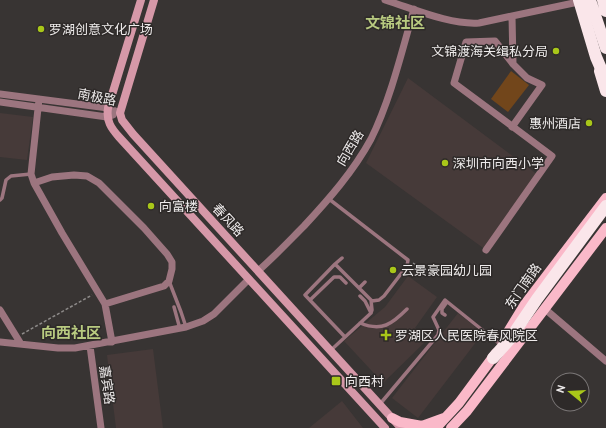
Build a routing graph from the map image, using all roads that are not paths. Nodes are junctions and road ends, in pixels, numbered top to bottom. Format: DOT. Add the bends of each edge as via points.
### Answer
graph roads {
  1 [pos="141,0"];
  2 [pos="154,0"];
  3 [pos="385,0"];
  4 [pos="579,0"];
  5 [pos="585,0"];
  6 [pos="590,0"];
  7 [pos="602,0"];
  8 [pos="414,9"];
  9 [pos="606,11"];
  10 [pos="512,16"];
  11 [pos="606,48"];
  12 [pos="596,57"];
  13 [pos="512,64"];
  14 [pos="606,72"];
  15 [pos="606,80"];
  16 [pos="606,91"];
  17 [pos="0,94"];
  18 [pos="39,99"];
  19 [pos="0,102"];
  20 [pos="38,108"];
  21 [pos="107,113"];
  22 [pos="120,113"];
  23 [pos="512,127"];
  24 [pos="32,174"];
  25 [pos="34,183"];
  26 [pos="606,198"];
  27 [pos="329,199"];
  28 [pos="0,200"];
  29 [pos="606,206"];
  30 [pos="606,228"];
  31 [pos="486,250"];
  32 [pos="342,258"];
  33 [pos="336,264"];
  34 [pos="258,271"];
  35 [pos="249,279"];
  36 [pos="169,281"];
  37 [pos="346,282"];
  38 [pos="365,282"];
  39 [pos="359,288"];
  40 [pos="360,296"];
  41 [pos="310,300"];
  42 [pos="372,301"];
  43 [pos="447,302"];
  44 [pos="105,304"];
  45 [pos="174,307"];
  46 [pos="407,309"];
  47 [pos="545,309"];
  48 [pos="0,310"];
  49 [pos="371,313"];
  50 [pos="444,315"];
  51 [pos="360,323"];
  52 [pos="183,328"];
  53 [pos="345,337"];
  54 [pos="0,342"];
  55 [pos="112,342"];
  56 [pos="21,344"];
  57 [pos="501,345"];
  58 [pos="90,346"];
  59 [pos="330,351"];
  60 [pos="493,358"];
  61 [pos="606,361"];
  62 [pos="380,405"];
  63 [pos="446,417"];
  64 [pos="392,418"];
  65 [pos="453,427"];
  66 [pos="101,428"];
  67 [pos="385,428"];
  68 [pos="401,428"];
  69 [pos="436,428"];
  1 -- 21 [label="street"];
  2 -- 22 [label="street"];
  3 -- 8 [label="street"];
  4 -- 12 [label="highway, bridge"];
  5 -- 10 [label="street"];
  5 -- 14 [label="main road"];
  6 -- 11 [label="highway"];
  7 -- 9 [label="highway"];
  8 -- 10 [label="street" via="461,23 479,23"];
  8 -- 27 [label="street, 向西路" via="383,110 371,138 357,163"];
  10 -- 13 [label="street"];
  12 -- 15 [label="highway, bridge"];
  12 -- 16 [label="highway, bridge"];
  13 -- 23 [label="street" via="527,78 542,85"];
  13 -- 23 [label="street" via="495,41 466,42 454,83"];
  17 -- 18 [label="street, 南极路"];
  18 -- 20 [label="street"];
  18 -- 21 [label="street, 南极路"];
  19 -- 20 [label="street, 南极路"];
  20 -- 21 [label="street, 南极路"];
  20 -- 24 [label="street"];
  21 -- 22 [label="street, 南极路"];
  21 -- 35 [label="street, 春风路" via="109,124 119,137"];
  22 -- 34 [label="street, 春风路" via="133,134"];
  23 -- 31 [label="street" via="552,156"];
  24 -- 25 [label="street"];
  24 -- 28 [label="lane" via="11,176 6,180"];
  25 -- 36 [label="street" via="52,177 74,175 87,176 99,183 167,254 172,262"];
  25 -- 44 [label="street"];
  26 -- 57 [label="main road, 东门南路" via="525,304"];
  27 -- 34 [label="street, 向西路"];
  27 -- 42 [label="lane" via="408,261 407,266 384,296"];
  29 -- 60 [label="highway" via="510,339"];
  30 -- 47 [label="main road"];
  32 -- 33 [label="lane"];
  33 -- 39 [label="lane"];
  33 -- 41 [label="lane" via="305,295"];
  34 -- 59 [label="street, 春风路"];
  35 -- 52 [label="street" via="214,314 202,322"];
  35 -- 67 [label="street, 春风路"];
  36 -- 44 [label="street" via="164,286"];
  36 -- 52 [label="lane" via="181,312"];
  37 -- 41 [label="lane" via="334,276"];
  38 -- 39 [label="lane"];
  39 -- 42 [label="lane"];
  40 -- 49 [label="lane"];
  41 -- 53 [label="lane"];
  42 -- 49 [label="lane"];
  43 -- 50 [label="lane" via="442,309"];
  43 -- 57 [label="lane"];
  43 -- 62 [label="lane" via="445,300 433,317 439,330 438,335"];
  44 -- 55 [label="street"];
  45 -- 52 [label="lane"];
  46 -- 51 [label="lane" via="390,324 375,327"];
  47 -- 61 [label="street"];
  47 -- 65 [label="main road"];
  48 -- 56 [label="street"];
  49 -- 51 [label="lane"];
  51 -- 53 [label="lane"];
  52 -- 55 [label="street"];
  53 -- 59 [label="lane"];
  54 -- 56 [label="street"];
  55 -- 58 [label="street"];
  56 -- 58 [label="street" via="62,348"];
  57 -- 60 [label="main road, 东门南路"];
  58 -- 66 [label="street, 嘉宾路"];
  59 -- 62 [label="street, 春风路"];
  60 -- 63 [label="main road, 东门南路"];
  62 -- 64 [label="street, 春风路"];
  63 -- 64 [label="main road" via="422,426"];
  63 -- 69 [label="main road, 东门南路"];
  64 -- 68 [label="street, 春风路"];
}
